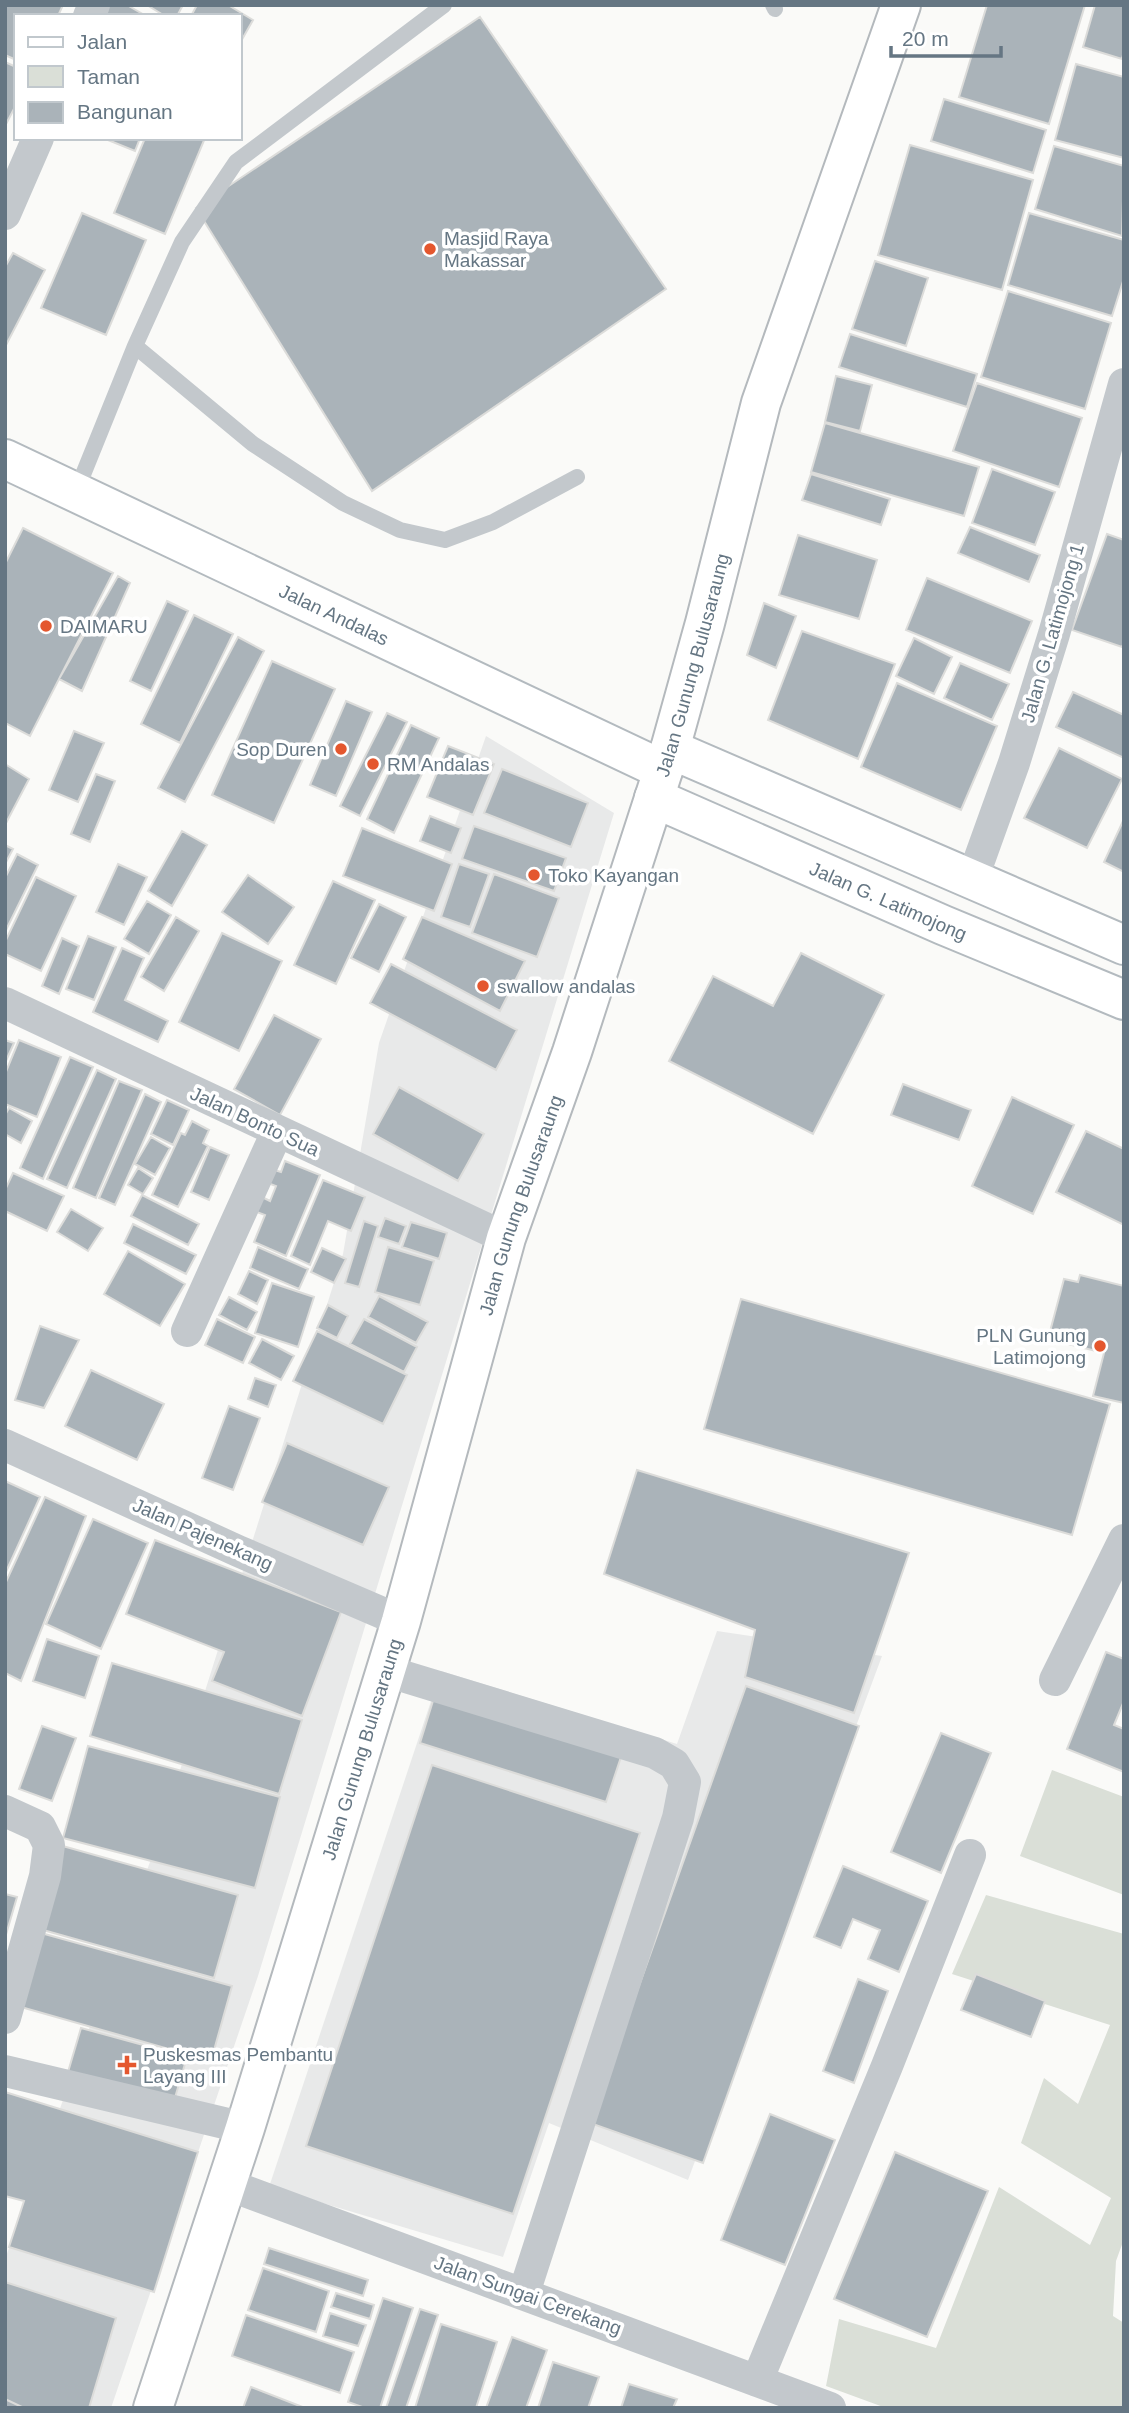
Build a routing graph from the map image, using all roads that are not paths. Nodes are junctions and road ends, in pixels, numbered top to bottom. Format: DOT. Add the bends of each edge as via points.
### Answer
graph roads {
  1 [pos="444,5"];
  2 [pos="901,5"];
  3 [pos="37,140"];
  4 [pos="5,214"];
  5 [pos="135,346"];
  6 [pos="1124,384"];
  7 [pos="5,459"];
  8 [pos="577,477"];
  9 [pos="76,492"];
  10 [pos="662,773"];
  11 [pos="972,880"];
  12 [pos="1124,944"];
  13 [pos="1124,1000"];
  14 [pos="5,1003"];
  15 [pos="277,1132"];
  16 [pos="506,1238"];
  17 [pos="187,1331"];
  18 [pos="5,1445"];
  19 [pos="1124,1540"];
  20 [pos="401,1621"];
  21 [pos="386,1671"];
  22 [pos="1055,1680"];
  23 [pos="5,1811"];
  24 [pos="970,1855"];
  25 [pos="5,2018"];
  26 [pos="5,2071"];
  27 [pos="245,2128"];
  28 [pos="226,2184"];
  29 [pos="524,2293"];
  30 [pos="757,2381"];
  31 [pos="153,2408"];
  32 [pos="830,2408"];
  1 -- 5 [label="lane" via="236,162 182,242"];
  2 -- 10 [label="main road, Jalan Gunung Bulusaraung" via="761,403"];
  3 -- 4 [label="street"];
  5 -- 8 [label="lane" via="253,444 342,503 400,530 445,540 493,522"];
  5 -- 9 [label="lane"];
  6 -- 11 [label="street, Jalan G. Latimojong 1" via="1054,635"];
  7 -- 9 [label="main road, Jalan Andalas"];
  9 -- 10 [label="main road, Jalan Andalas"];
  10 -- 11 [label="main road"];
  10 -- 13 [label="main road, Jalan G. Latimojong" via="943,925"];
  10 -- 16 [label="main road, Jalan Gunung Bulusaraung"];
  11 -- 12 [label="main road"];
  14 -- 15 [label="street, Jalan Bonto Sua"];
  15 -- 16 [label="street, Jalan Bonto Sua"];
  15 -- 17 [label="street"];
  16 -- 20 [label="main road, Jalan Gunung Bulusaraung"];
  18 -- 20 [label="street, Jalan Pajenekang"];
  19 -- 22 [label="street"];
  20 -- 21 [label="main road, Jalan Gunung Bulusaraung"];
  21 -- 27 [label="main road, Jalan Gunung Bulusaraung"];
  21 -- 29 [label="street" via="655,1753 674,1764 685,1782 678,1818"];
  23 -- 25 [label="street" via="40,1827 49,1845 45,1876"];
  24 -- 30 [label="street"];
  26 -- 27 [label="street"];
  27 -- 28 [label="main road, Jalan Gunung Bulusaraung"];
  28 -- 29 [label="street, Jalan Sungai Cerekang"];
  28 -- 31 [label="main road, Jalan Gunung Bulusaraung"];
  29 -- 30 [label="street, Jalan Sungai Cerekang"];
  30 -- 32 [label="street, Jalan Sungai Cerekang"];
}
